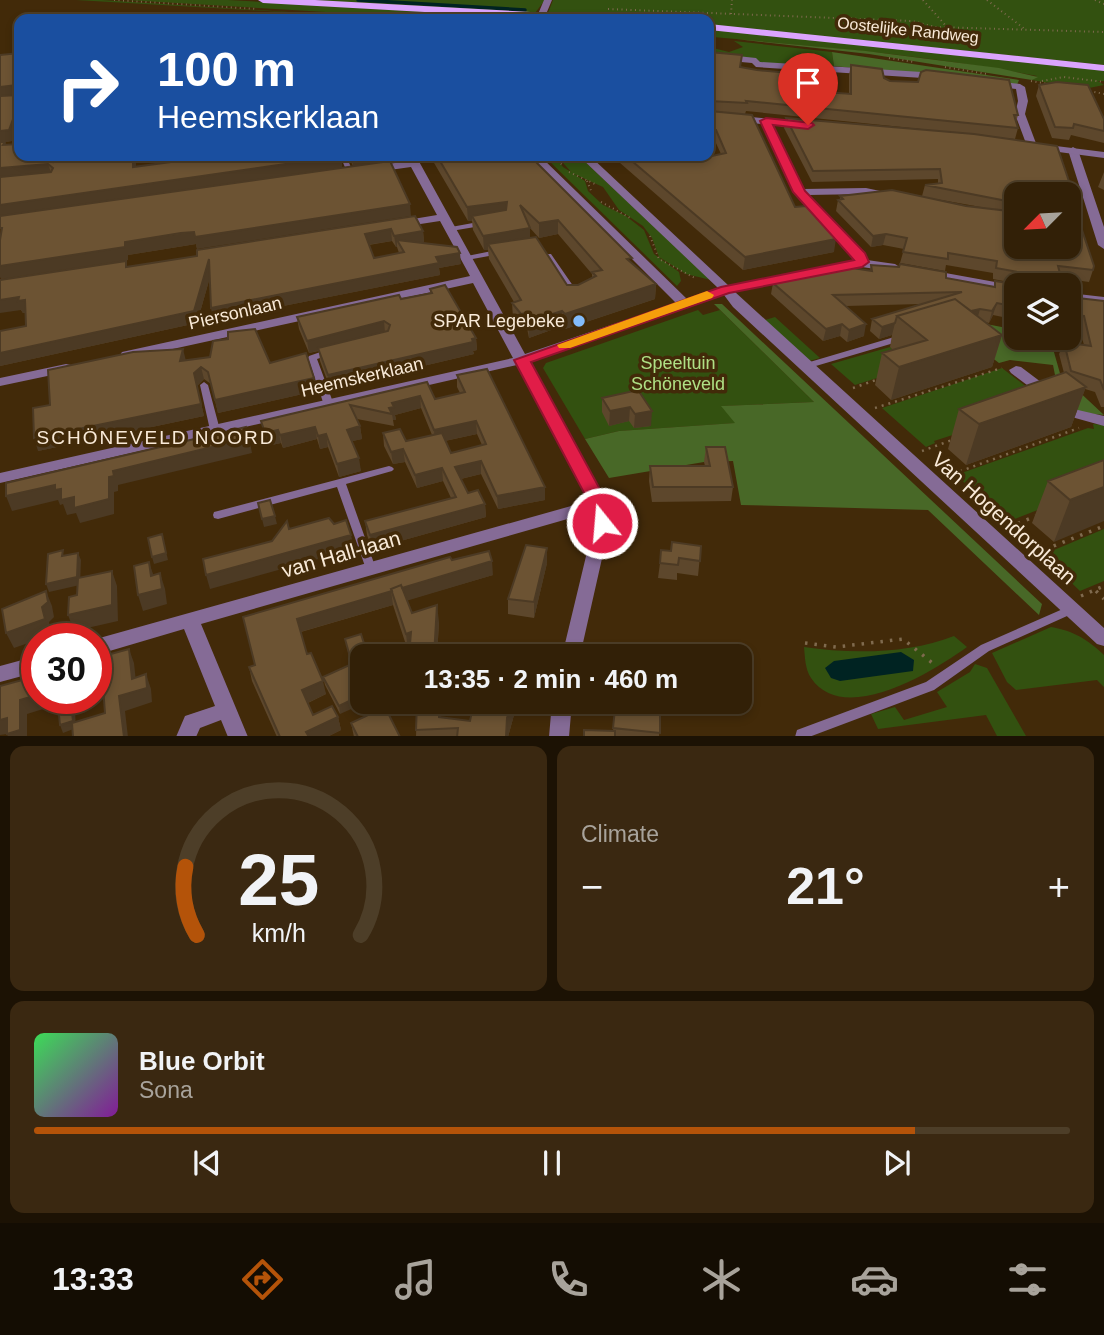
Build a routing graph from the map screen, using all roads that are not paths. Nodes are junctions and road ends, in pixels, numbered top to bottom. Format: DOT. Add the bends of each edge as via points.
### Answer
graph roads {
  1 [pos="263,0"];
  2 [pos="479,14"];
  3 [pos="714,28"];
  4 [pos="714,57"];
  5 [pos="756,64"];
  6 [pos="776,65"];
  7 [pos="1104,68"];
  8 [pos="886,74"];
  9 [pos="760,76"];
  10 [pos="911,76"];
  11 [pos="943,76"];
  12 [pos="776,77"];
  13 [pos="980,83"];
  14 [pos="887,86"];
  15 [pos="913,88"];
  16 [pos="714,116"];
  17 [pos="766,121"];
  18 [pos="817,125"];
  19 [pos="1073,150"];
  20 [pos="1104,155"];
  21 [pos="345,161"];
  22 [pos="403,161"];
  23 [pos="414,161"];
  24 [pos="539,161"];
  25 [pos="589,161"];
  26 [pos="350,172"];
  27 [pos="333,175"];
  28 [pos="799,192"];
  29 [pos="912,201"];
  30 [pos="490,222"];
  31 [pos="448,223"];
  32 [pos="1082,224"];
  33 [pos="391,225"];
  34 [pos="1097,226"];
  35 [pos="1104,245"];
  36 [pos="542,248"];
  37 [pos="507,250"];
  38 [pos="467,258"];
  39 [pos="862,262"];
  40 [pos="478,278"];
  41 [pos="724,288"];
  42 [pos="1004,288"];
  43 [pos="575,295"];
  44 [pos="1081,299"];
  45 [pos="1104,302"];
  46 [pos="683,303"];
  47 [pos="910,335"];
  48 [pos="341,349"];
  49 [pos="107,359"];
  50 [pos="522,360"];
  51 [pos="80,365"];
  52 [pos="806,366"];
  53 [pos="1008,369"];
  54 [pos="0,382"];
  55 [pos="204,385"];
  56 [pos="329,405"];
  57 [pos="1104,421"];
  58 [pos="215,430"];
  59 [pos="389,470"];
  60 [pos="0,478"];
  61 [pos="340,482"];
  62 [pos="599,504"];
  63 [pos="218,515"];
  64 [pos="371,569"];
  65 [pos="1069,606"];
  66 [pos="190,620"];
  67 [pos="1104,639"];
  68 [pos="112,642"];
  69 [pos="574,644"];
  70 [pos="21,668"];
  71 [pos="0,674"];
  72 [pos="227,710"];
  73 [pos="561,714"];
  74 [pos="186,736"];
  75 [pos="238,736"];
  76 [pos="559,736"];
  77 [pos="801,736"];
  1 -- 2 [label="main road"];
  3 -- 7 [label="main road, Oostelijke Randweg"];
  4 -- 5 [label="street"];
  5 -- 6 [label="street"];
  5 -- 9 [label="street" via="755,73"];
  6 -- 8 [label="street"];
  6 -- 12 [label="street"];
  8 -- 10 [label="street"];
  8 -- 14 [label="street"];
  10 -- 11 [label="street"];
  10 -- 15 [label="street"];
  13 -- 19 [label="street" via="1020,87 1027,146"];
  16 -- 17 [label="street"];
  17 -- 18 [label="street"];
  17 -- 28 [label="street"];
  19 -- 20 [label="street"];
  19 -- 34 [label="street"];
  21 -- 26 [label="lane"];
  22 -- 26 [label="street"];
  23 -- 31 [label="street"];
  24 -- 46 [label="street"];
  25 -- 41 [label="street, Van Hogendorplaan"];
  26 -- 27 [label="street"];
  28 -- 29 [label="street" via="866,191"];
  28 -- 39 [label="street"];
  30 -- 31 [label="lane"];
  31 -- 33 [label="street"];
  31 -- 38 [label="street"];
  32 -- 34 [label="street"];
  34 -- 35 [label="street"];
  36 -- 43 [label="lane"];
  37 -- 38 [label="lane"];
  38 -- 40 [label="street"];
  39 -- 41 [label="street, Heemskerklaan"];
  39 -- 42 [label="street"];
  40 -- 49 [label="street, Piersonlaan"];
  40 -- 50 [label="street"];
  41 -- 46 [label="street, Heemskerklaan"];
  41 -- 52 [label="street, Van Hogendorplaan"];
  44 -- 45 [label="street"];
  46 -- 50 [label="street, Heemskerklaan"];
  47 -- 52 [label="lane"];
  48 -- 56 [label="lane" via="308,359"];
  50 -- 56 [label="street, Heemskerklaan"];
  50 -- 62 [label="street"];
  51 -- 54 [label="street"];
  52 -- 65 [label="street, Van Hogendorplaan"];
  53 -- 57 [label="street" via="1083,418"];
  55 -- 58 [label="lane"];
  56 -- 58 [label="street, Heemskerklaan"];
  58 -- 60 [label="street, Heemskerklaan"];
  59 -- 61 [label="lane"];
  61 -- 63 [label="lane"];
  61 -- 64 [label="lane"];
  62 -- 64 [label="street, van Hall-laan"];
  62 -- 69 [label="street" via="602,523"];
  64 -- 66 [label="street, van Hall-laan"];
  65 -- 67 [label="street, Van Hogendorplaan"];
  65 -- 77 [label="lane" via="985,648 930,686"];
  66 -- 68 [label="street, van Hall-laan"];
  66 -- 72 [label="street"];
  70 -- 71 [label="street"];
  72 -- 74 [label="street" via="192,722"];
  72 -- 75 [label="street"];
  73 -- 76 [label="street"];
}
